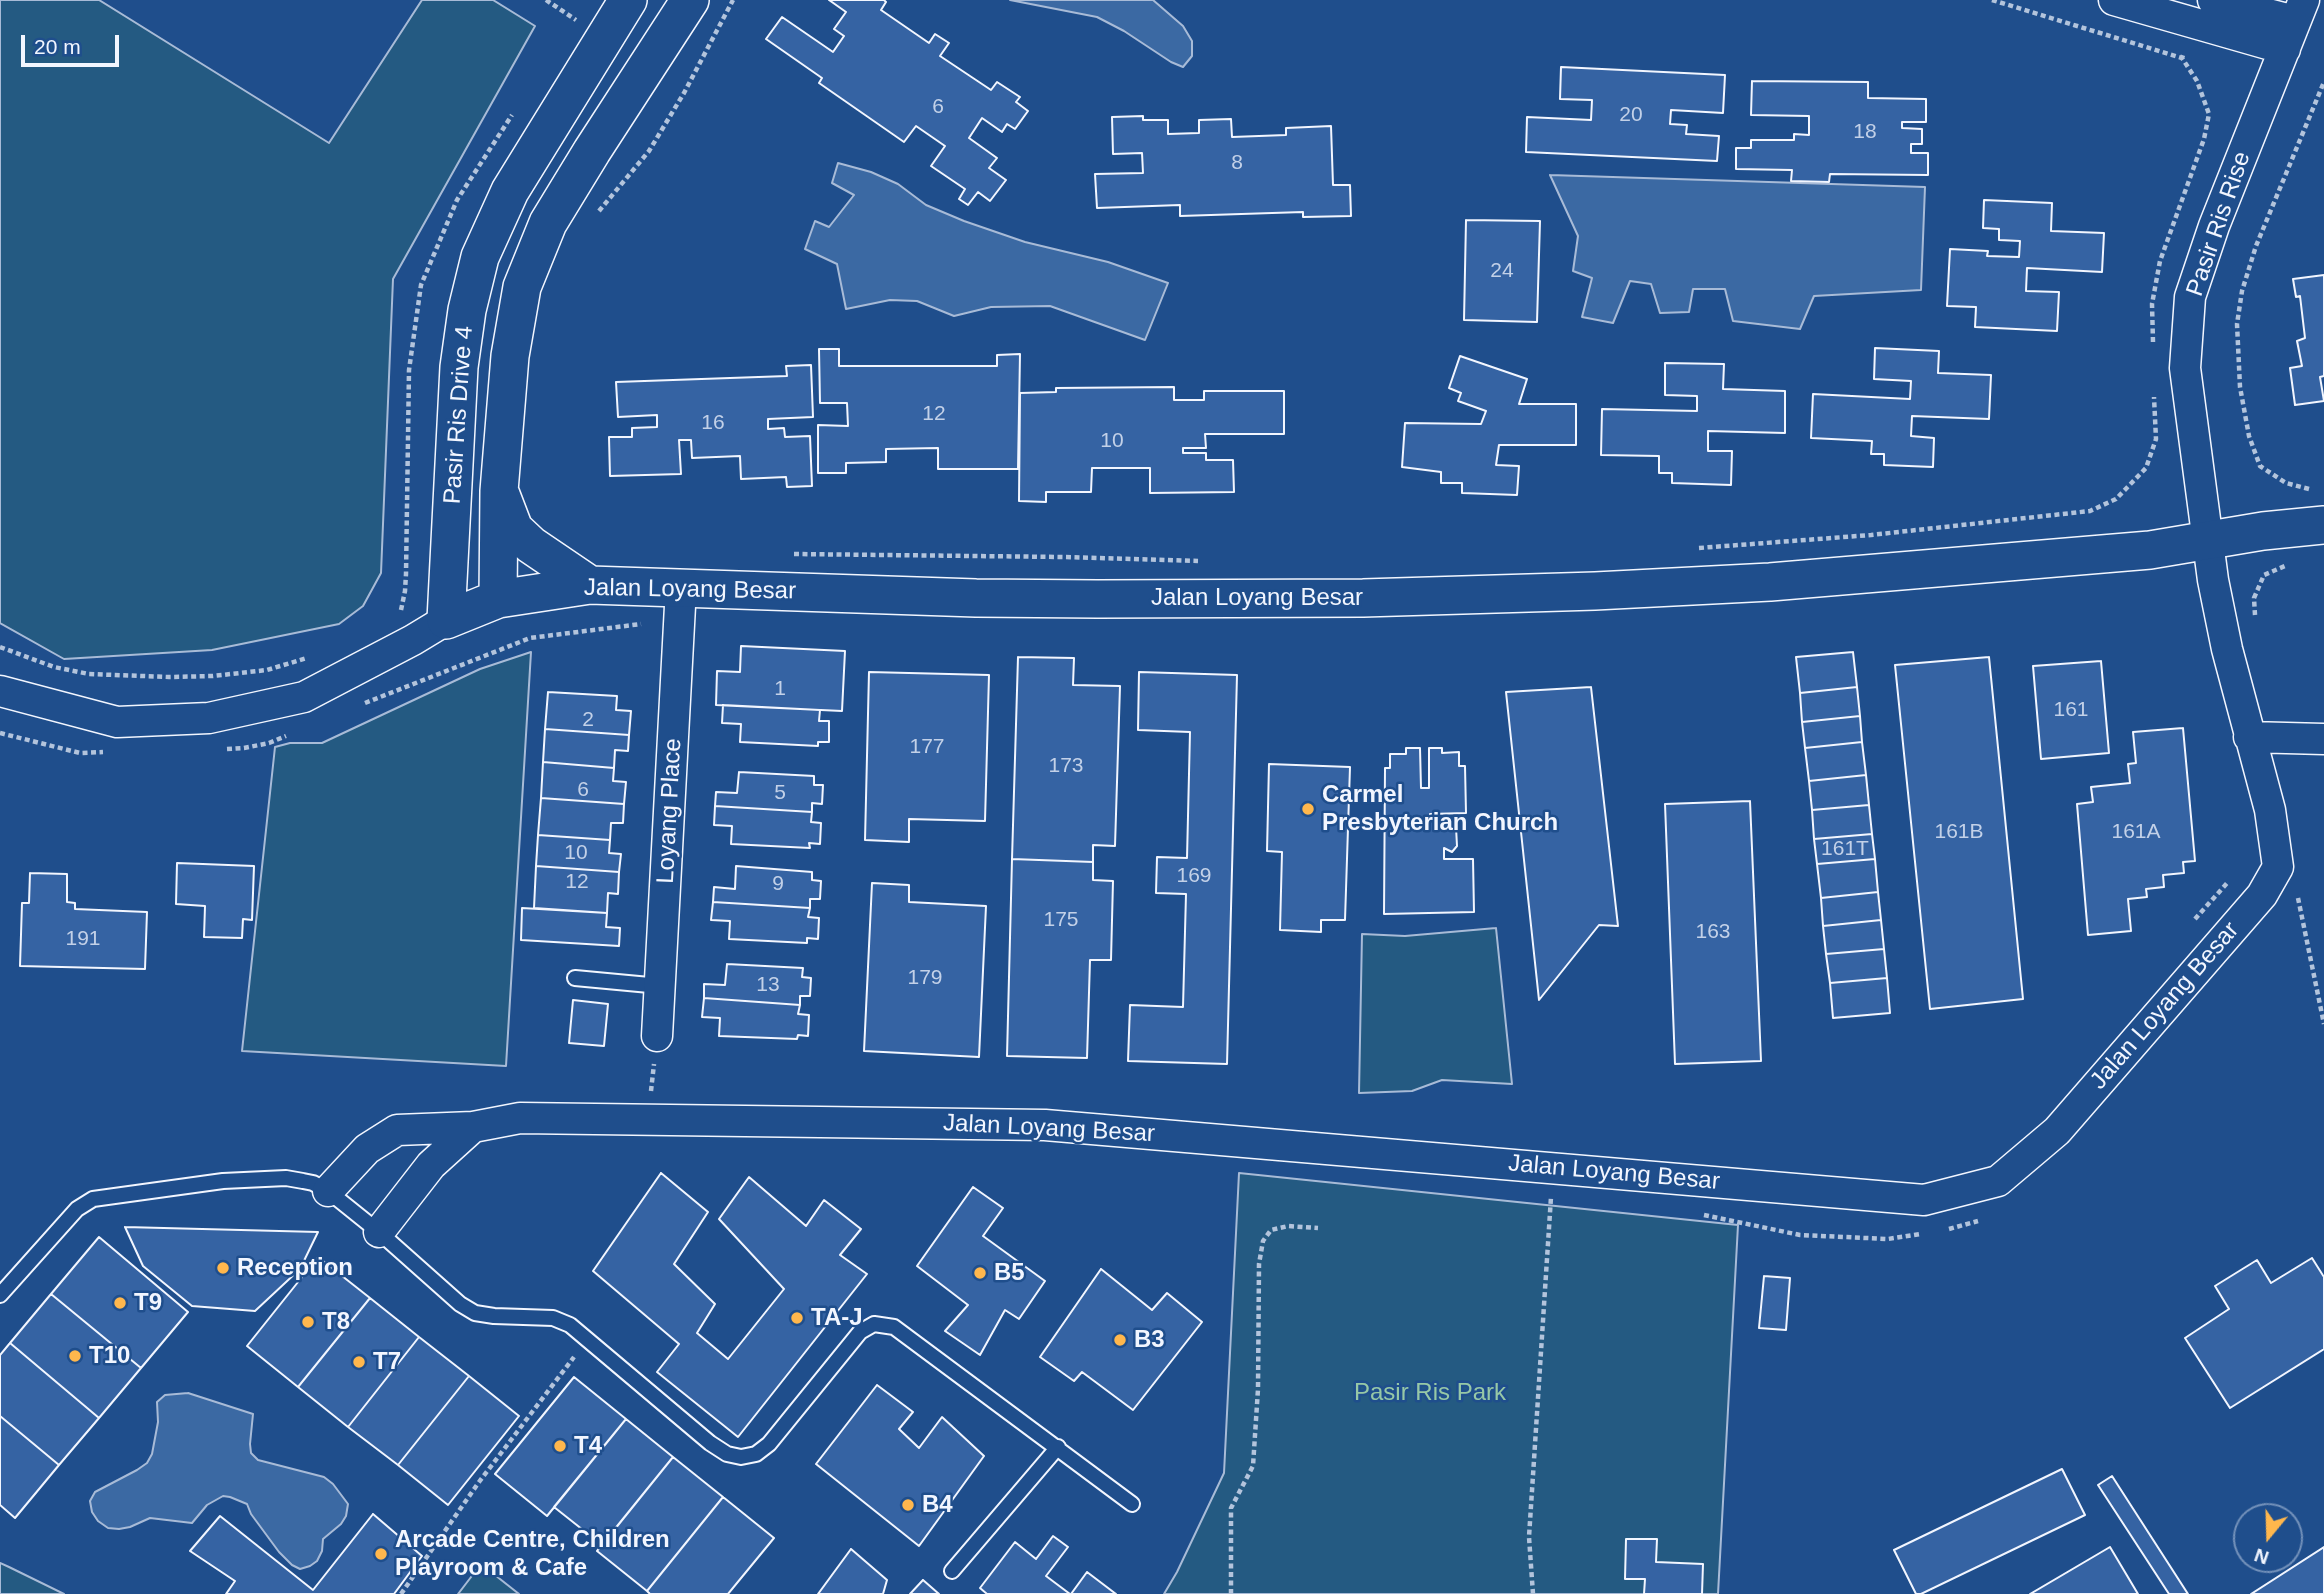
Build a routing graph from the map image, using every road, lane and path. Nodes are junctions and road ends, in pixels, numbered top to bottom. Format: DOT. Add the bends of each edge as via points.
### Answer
graph roads {
  1 [pos="628,0"];
  2 [pos="691,0"];
  3 [pos="733,0"];
  4 [pos="1992,0"];
  5 [pos="2114,0"];
  6 [pos="2204,11"];
  7 [pos="2295,23"];
  8 [pos="2182,58"];
  9 [pos="2324,82"];
  10 [pos="592,221"];
  11 [pos="2153,350"];
  12 [pos="2154,388"];
  13 [pos="499,491"];
  14 [pos="2319,508"];
  15 [pos="2206,540"];
  16 [pos="1695,548"];
  17 [pos="790,554"];
  18 [pos="1204,561"];
  19 [pos="590,585"];
  20 [pos="498,599"];
  21 [pos="681,604"];
  22 [pos="401,611"];
  23 [pos="391,618"];
  24 [pos="446,620"];
  25 [pos="0,648"];
  26 [pos="319,654"];
  27 [pos="422,681"];
  28 [pos="0,691"];
  29 [pos="2249,737"];
  30 [pos="2324,739"];
  31 [pos="2298,896"];
  32 [pos="576,978"];
  33 [pos="660,986"];
  34 [pos="2324,1024"];
  35 [pos="657,1036"];
  36 [pos="648,1120"];
  37 [pos="473,1127"];
  38 [pos="1553,1168"];
  39 [pos="328,1191"];
  40 [pos="1318,1228"];
  41 [pos="379,1232"];
  42 [pos="0,1296"];
  43 [pos="587,1340"];
  44 [pos="1058,1447"];
  45 [pos="1132,1504"];
  46 [pos="952,1571"];
  47 [pos="401,1594"];
  48 [pos="1231,1594"];
  49 [pos="1533,1594"];
  1 -- 24 [label="street, Pasir Ris Drive 4" via="510,191 480,257 459,367"];
  2 -- 13 [label="street, Pasir Ris Drive 4" via="548,223 522,287 510,356"];
  3 -- 10 [label="path" via="649,151"];
  4 -- 8 [label="path"];
  5 -- 6 [label="street"];
  6 -- 7 [label="street"];
  6 -- 8 [label="path"];
  7 -- 15 [label="street, Pasir Ris Rise" via="2190,297 2185,368"];
  8 -- 11 [label="path" via="2197,81 2209,114 2160,261 2152,304"];
  9 -- 14 [label="path" via="2256,246 2237,324 2240,387 2260,466"];
  12 -- 16 [label="path" via="2155,439 2146,468 2116,499 2090,511"];
  13 -- 19 [label="street" via="514,529"];
  13 -- 20 [label="street, Pasir Ris Drive 4"];
  14 -- 15 [label="street, Jalan Loyang Besar" via="2263,531"];
  15 -- 21 [label="street, Jalan Loyang Besar" via="2150,550 1770,582 1595,591 1422,597"];
  15 -- 29 [label="street, Jalan Loyang Besar"];
  17 -- 18 [label="path"];
  19 -- 20 [label="street, Jalan Loyang Besar"];
  19 -- 21 [label="street, Jalan Loyang Besar"];
  20 -- 24 [label="street, Jalan Loyang Besar"];
  21 -- 27 [label="path" via="530,638"];
  21 -- 33 [label="street, Loyang Place"];
  22 -- 23 [label="path"];
  24 -- 28 [label="street, Jalan Loyang Besar" via="304,697 209,718 117,722"];
  25 -- 26 [label="path" via="89,674 169,677 267,670"];
  29 -- 30 [label="street"];
  29 -- 38 [label="street, Jalan Loyang Besar" via="2270,810 2278,867 2262,895 2057,1131 1998,1181 1924,1200"];
  31 -- 34 [label="path"];
  32 -- 33 [label="lane"];
  33 -- 35 [label="street, Loyang Place"];
  35 -- 36 [label="path"];
  36 -- 37 [label="street, Jalan Loyang Besar" via="520,1118"];
  36 -- 38 [label="street, Jalan Loyang Besar" via="1045,1125"];
  37 -- 39 [label="street, Jalan Loyang Besar" via="397,1130 367,1149"];
  37 -- 41 [label="street" via="431,1165"];
  38 -- 49 [label="path" via="1529,1537"];
  39 -- 41 [label="lane"];
  39 -- 42 [label="lane" via="286,1178 223,1181 93,1199 77,1209"];
  40 -- 48 [label="path" via="1288,1226 1272,1230 1263,1241 1253,1466 1231,1508"];
  41 -- 43 [label="lane" via="475,1313 553,1318"];
  43 -- 44 [label="lane" via="710,1443 741,1457 756,1454 769,1444 860,1332 874,1325 894,1327"];
  43 -- 47 [label="path"];
  44 -- 45 [label="lane"];
  44 -- 46 [label="lane"];
}
